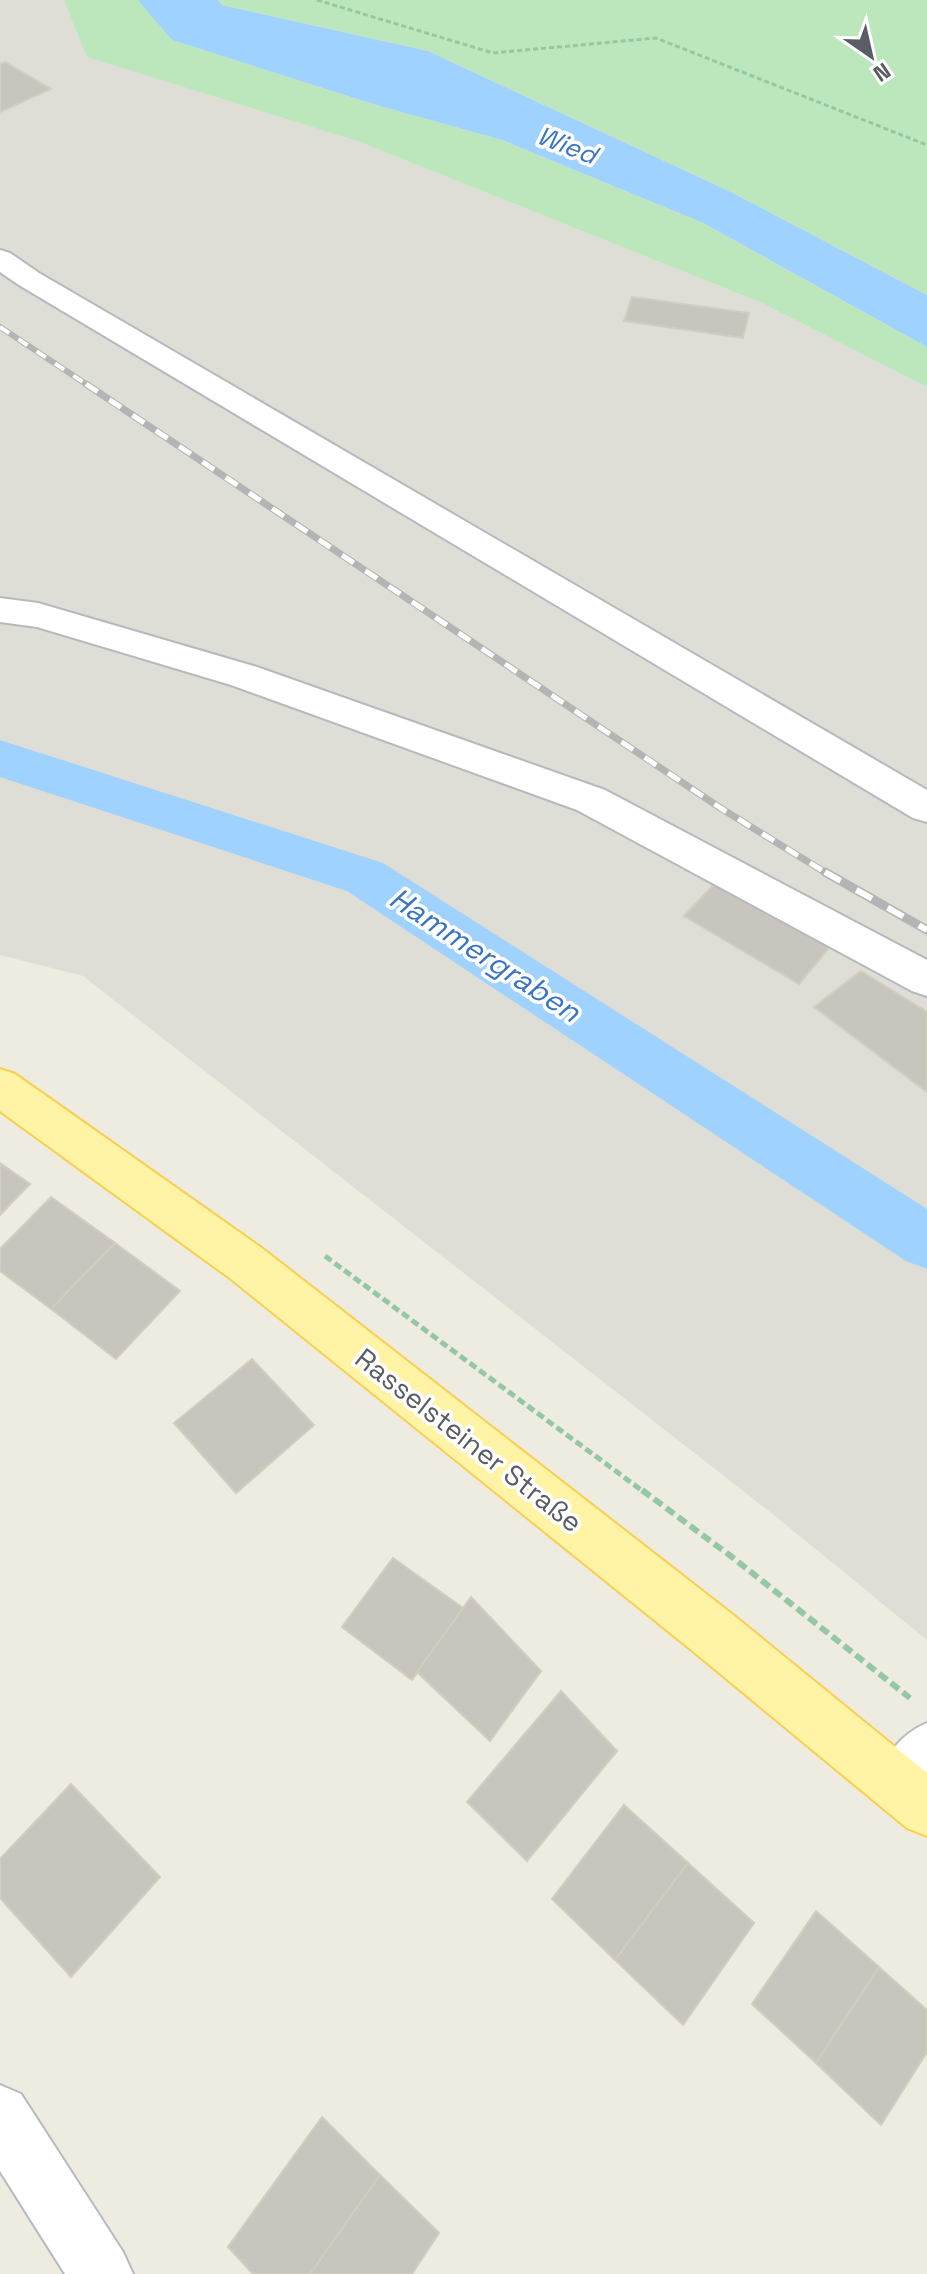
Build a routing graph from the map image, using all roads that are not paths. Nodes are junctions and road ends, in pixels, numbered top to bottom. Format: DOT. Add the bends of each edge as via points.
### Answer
graph roads {
  1 [pos="0,259"];
  2 [pos="0,610"];
  3 [pos="927,808"];
  4 [pos="927,979"];
  5 [pos="0,1087"];
  6 [pos="917,1762"];
  7 [pos="0,2115"];
  8 [pos="101,2274"];
  1 -- 3 [label="street"];
  2 -- 4 [label="street" via="38,615 244,676 591,800"];
  5 -- 6 [label="main road, Rasselsteiner Straße"];
  7 -- 8 [label="street"];
}
